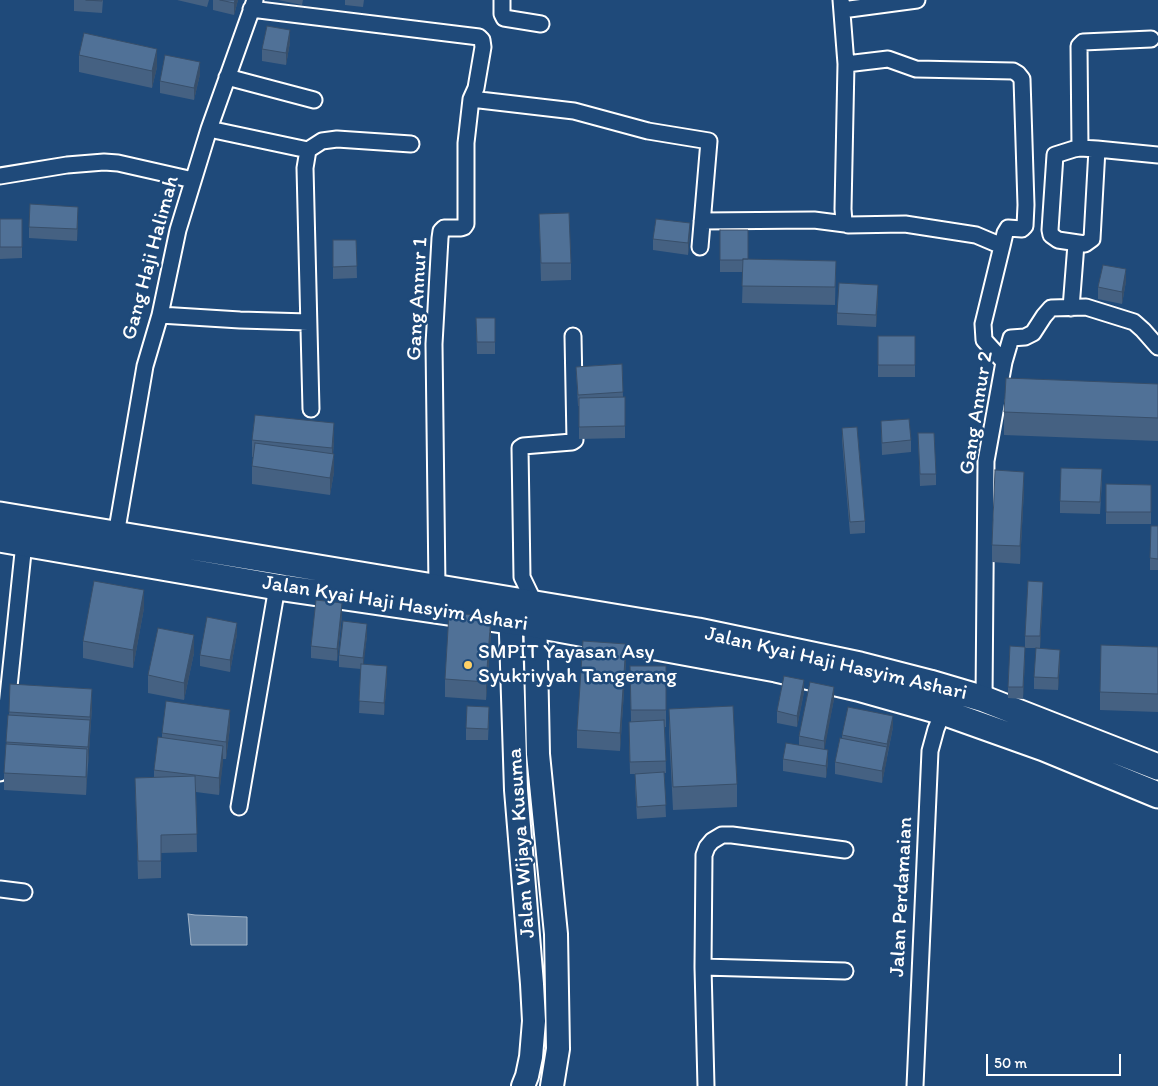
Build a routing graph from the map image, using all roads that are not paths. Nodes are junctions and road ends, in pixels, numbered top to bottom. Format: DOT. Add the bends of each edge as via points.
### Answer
graph roads {
  1 [pos="502,0"];
  2 [pos="918,0"];
  3 [pos="253,4"];
  4 [pos="842,5"];
  5 [pos="541,24"];
  6 [pos="1151,39"];
  7 [pos="846,64"];
  8 [pos="228,76"];
  9 [pos="472,99"];
  10 [pos="314,100"];
  11 [pos="209,129"];
  12 [pos="411,144"];
  13 [pos="1080,148"];
  14 [pos="1096,149"];
  15 [pos="308,150"];
  16 [pos="1158,155"];
  17 [pos="0,176"];
  18 [pos="193,180"];
  19 [pos="702,221"];
  20 [pos="845,224"];
  21 [pos="1076,244"];
  22 [pos="700,246"];
  23 [pos="1002,246"];
  24 [pos="1071,308"];
  25 [pos="160,315"];
  26 [pos="308,322"];
  27 [pos="573,336"];
  28 [pos="1158,347"];
  29 [pos="1004,362"];
  30 [pos="311,409"];
  31 [pos="0,515"];
  32 [pos="116,535"];
  33 [pos="0,539"];
  34 [pos="24,543"];
  35 [pos="522,577"];
  36 [pos="277,587"];
  37 [pos="437,587"];
  38 [pos="510,610"];
  39 [pos="536,615"];
  40 [pos="984,699"];
  41 [pos="943,712"];
  42 [pos="1158,768"];
  43 [pos="0,773"];
  44 [pos="540,786"];
  45 [pos="516,790"];
  46 [pos="1158,795"];
  47 [pos="239,807"];
  48 [pos="845,850"];
  49 [pos="0,890"];
  50 [pos="24,892"];
  51 [pos="703,967"];
  52 [pos="845,972"];
  53 [pos="523,1086"];
  54 [pos="552,1086"];
  55 [pos="706,1086"];
  56 [pos="915,1086"];
  1 -- 5 [label="street" via="504,18"];
  2 -- 4 [label="street"];
  3 -- 8 [label="street, Gang Haji Halimah"];
  3 -- 9 [label="street, Gang Annur 1" via="479,37 483,47"];
  4 -- 7 [label="street"];
  6 -- 13 [label="street" via="1083,42 1079,46"];
  7 -- 20 [label="street"];
  7 -- 23 [label="street" via="888,59 916,69 1012,71 1018,74 1022,79 1025,226 1022,229 1008,228"];
  8 -- 10 [label="street"];
  8 -- 11 [label="street, Gang Haji Halimah"];
  9 -- 19 [label="street" via="574,111 648,131 707,140"];
  9 -- 37 [label="street, Gang Annur 1" via="466,142 466,224 461,228 444,228 440,238 434,344"];
  11 -- 15 [label="street"];
  11 -- 18 [label="street, Gang Haji Halimah"];
  12 -- 15 [label="street" via="337,139 322,141"];
  13 -- 14 [label="street"];
  13 -- 21 [label="street" via="1055,155 1050,230 1058,240"];
  14 -- 16 [label="street"];
  14 -- 21 [label="street" via="1094,235 1090,242"];
  15 -- 26 [label="street" via="305,168"];
  17 -- 18 [label="street" via="104,162"];
  18 -- 25 [label="street, Gang Haji Halimah" via="178,230"];
  19 -- 20 [label="street" via="814,220"];
  19 -- 22 [label="street"];
  20 -- 23 [label="street" via="904,224 976,236"];
  21 -- 24 [label="street"];
  23 -- 29 [label="street" via="983,324 984,340"];
  24 -- 28 [label="street, Gang Annur 2" via="1086,307 1134,322"];
  24 -- 29 [label="street, Gang Annur 2" via="1051,308 1029,336 1011,338"];
  25 -- 26 [label="street"];
  25 -- 32 [label="street, Gang Haji Halimah" via="145,366"];
  26 -- 30 [label="street"];
  27 -- 35 [label="street" via="575,440 520,448"];
  29 -- 40 [label="street, Gang Annur 2" via="986,460"];
  31 -- 32 [label="main road, Jalan Kyai Haji Hasyim Ashari"];
  32 -- 37 [label="main road, Jalan Kyai Haji Hasyim Ashari"];
  33 -- 34 [label="main road, Jalan Kyai Haji Hasyim Ashari"];
  34 -- 36 [label="main road, Jalan Kyai Haji Hasyim Ashari"];
  34 -- 43 [label="street"];
  35 -- 38 [label="street"];
  35 -- 39 [label="street"];
  36 -- 38 [label="main road, Jalan Kyai Haji Hasyim Ashari"];
  36 -- 47 [label="street"];
  37 -- 38 [label="main road, Jalan Kyai Haji Hasyim Ashari"];
  38 -- 39 [label="main road, Jalan Kyai Haji Hasyim Ashari"];
  38 -- 45 [label="street, Jalan Wijaya Kusuma"];
  39 -- 40 [label="main road, Jalan Kyai Haji Hasyim Ashari" via="706,632 913,678"];
  39 -- 41 [label="main road, Jalan Kyai Haji Hasyim Ashari" via="858,688"];
  39 -- 44 [label="street, Jalan Wijaya Kusuma"];
  40 -- 42 [label="main road, Jalan Kyai Haji Hasyim Ashari"];
  41 -- 46 [label="main road, Jalan Kyai Haji Hasyim Ashari" via="1044,748"];
  41 -- 56 [label="street, Jalan Perdamaian" via="930,751"];
  44 -- 45 [label="street"];
  44 -- 54 [label="street, Jalan Wijaya Kusuma" via="556,934 558,1049"];
  45 -- 53 [label="street, Jalan Wijaya Kusuma" via="534,1021 531,1057"];
  48 -- 51 [label="street" via="732,835 722,835 712,841 704,855"];
  49 -- 50 [label="street"];
  51 -- 52 [label="street"];
  51 -- 55 [label="street"];
}
